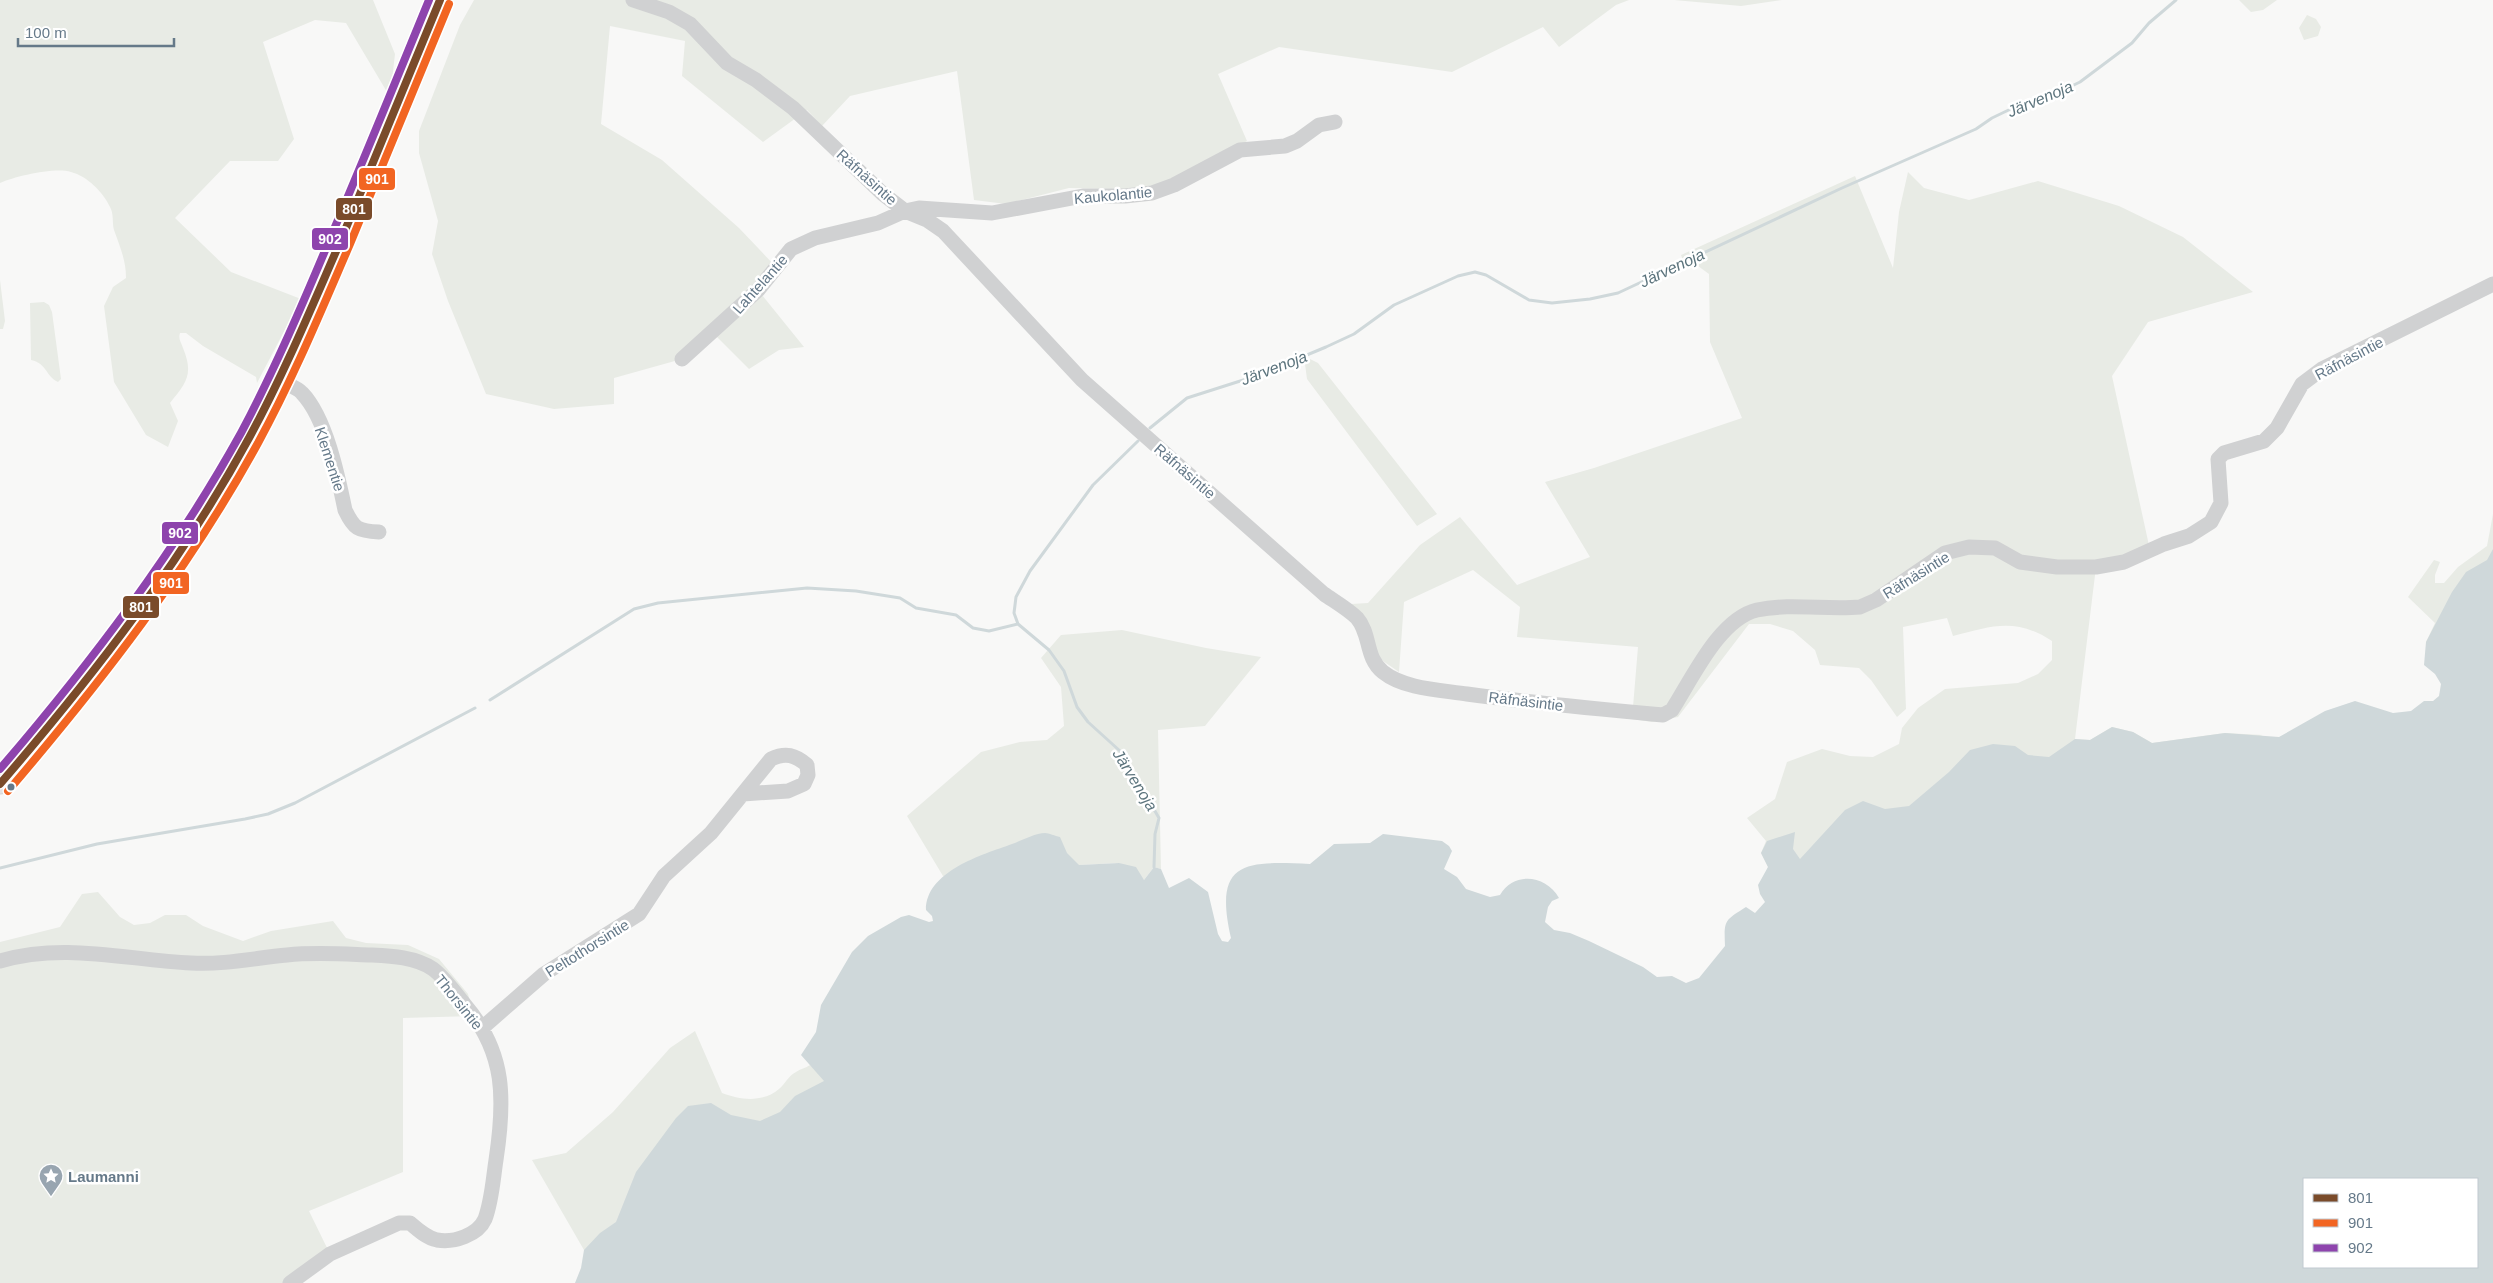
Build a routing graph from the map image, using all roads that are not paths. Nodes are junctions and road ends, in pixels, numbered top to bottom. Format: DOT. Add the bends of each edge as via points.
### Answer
graph roads {
  1 [pos="440,0"];
  2 [pos="634,0"];
  3 [pos="1335,122"];
  4 [pos="905,210"];
  5 [pos="2493,284"];
  6 [pos="682,359"];
  7 [pos="278,380"];
  8 [pos="379,532"];
  9 [pos="0,784"];
  10 [pos="743,794"];
  11 [pos="0,961"];
  12 [pos="482,1028"];
  13 [pos="290,1283"];
  1 -- 7 [label="main road"];
  2 -- 4 [label="street, Räfnäsintie" via="669,12 690,24 726,63 756,80 793,108 883,194"];
  3 -- 4 [label="street, Kaukolantie" via="1319,125 1284,146 1240,150 1152,193 1083,196 992,213 935,208"];
  4 -- 5 [label="street, Räfnäsintie" via="943,231 1082,380 1324,594 1358,619 1366,634 1371,659 1383,672 1398,680 1448,691 1521,702 1663,715 1672,710 1724,632 1738,618 1758,610 1860,607 1876,600 1945,553 1969,547 1995,548 2020,562 2057,567 2096,566 2124,562 2189,536 2211,522 2220,504 2218,459 2224,453 2264,441 2276,428 2302,384 2322,369"];
  4 -- 6 [label="street, Lahtelantie" via="878,223 833,232 791,248 758,290"];
  7 -- 8 [label="street, Klementie" via="301,392 314,413 350,522 360,531"];
  7 -- 9 [label="main road" via="249,438 178,557 89,678"];
  10 -- 12 [label="street, Peltothorsintie" via="711,833 664,876 639,914 544,974"];
  11 -- 12 [label="street, Thorsintie" via="40,952 69,951 191,963 228,963 327,953 398,956 431,968 441,976"];
  12 -- 13 [label="street, Thorsintie" via="499,1068 502,1094 490,1201 477,1230 464,1238 436,1240 410,1223 399,1223 330,1254"];
}
